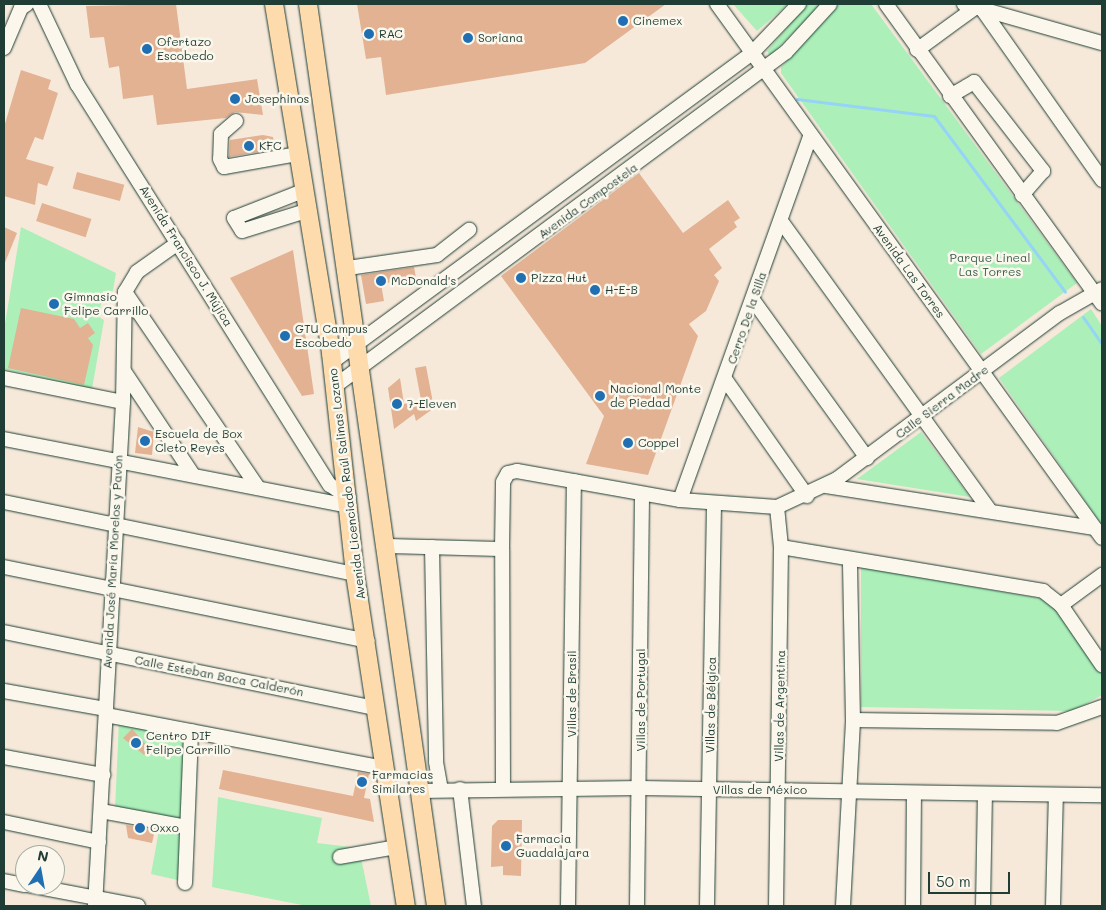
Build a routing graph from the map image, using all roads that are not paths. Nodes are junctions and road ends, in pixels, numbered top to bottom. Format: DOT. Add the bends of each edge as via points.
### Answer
graph roads {
  1 [pos="27,4"];
  2 [pos="39,4"];
  3 [pos="274,4"];
  4 [pos="308,4"];
  5 [pos="717,4"];
  6 [pos="799,4"];
  7 [pos="830,4"];
  8 [pos="886,4"];
  9 [pos="974,6"];
  10 [pos="1102,43"];
  11 [pos="4,48"];
  12 [pos="918,50"];
  13 [pos="752,53"];
  14 [pos="764,68"];
  15 [pos="950,96"];
  16 [pos="236,121"];
  17 [pos="811,135"];
  18 [pos="297,154"];
  19 [pos="602,166"];
  20 [pos="1102,180"];
  21 [pos="614,182"];
  22 [pos="303,191"];
  23 [pos="1022,195"];
  24 [pos="306,211"];
  25 [pos="782,221"];
  26 [pos="469,230"];
  27 [pos="504,238"];
  28 [pos="178,243"];
  29 [pos="516,253"];
  30 [pos="348,268"];
  31 [pos="125,292"];
  32 [pos="1100,295"];
  33 [pos="425,296"];
  34 [pos="753,300"];
  35 [pos="428,318"];
  36 [pos="359,345"];
  37 [pos="332,362"];
  38 [pos="361,368"];
  39 [pos="124,371"];
  40 [pos="982,372"];
  41 [pos="4,378"];
  42 [pos="725,379"];
  43 [pos="335,386"];
  44 [pos="123,402"];
  45 [pos="923,416"];
  46 [pos="4,439"];
  47 [pos="867,458"];
  48 [pos="119,460"];
  49 [pos="193,475"];
  50 [pos="574,481"];
  51 [pos="826,486"];
  52 [pos="258,488"];
  53 [pos="642,494"];
  54 [pos="807,496"];
  55 [pos="680,500"];
  56 [pos="4,502"];
  57 [pos="350,502"];
  58 [pos="714,503"];
  59 [pos="777,506"];
  60 [pos="989,509"];
  61 [pos="116,524"];
  62 [pos="1098,533"];
  63 [pos="386,546"];
  64 [pos="432,547"];
  65 [pos="781,547"];
  66 [pos="502,549"];
  67 [pos="850,558"];
  68 [pos="4,567"];
  69 [pos="355,574"];
  70 [pos="1102,575"];
  71 [pos="111,590"];
  72 [pos="1061,605"];
  73 [pos="4,632"];
  74 [pos="368,641"];
  75 [pos="108,654"];
  76 [pos="1102,665"];
  77 [pos="4,691"];
  78 [pos="1102,707"];
  79 [pos="375,708"];
  80 [pos="106,712"];
  81 [pos="853,720"];
  82 [pos="191,731"];
  83 [pos="4,757"];
  84 [pos="384,768"];
  85 [pos="103,775"];
  86 [pos="503,788"];
  87 [pos="572,788"];
  88 [pos="640,788"];
  89 [pos="441,790"];
  90 [pos="460,790"];
  91 [pos="709,790"];
  92 [pos="779,790"];
  93 [pos="419,791"];
  94 [pos="847,791"];
  95 [pos="914,793"];
  96 [pos="984,794"];
  97 [pos="1056,795"];
  98 [pos="1102,795"];
  99 [pos="101,811"];
  100 [pos="4,822"];
  101 [pos="187,827"];
  102 [pos="99,842"];
  103 [pos="396,847"];
  104 [pos="340,857"];
  105 [pos="185,883"];
  106 [pos="65,895"];
  107 [pos="95,902"];
  108 [pos="138,906"];
  109 [pos="406,906"];
  110 [pos="436,906"];
  111 [pos="474,906"];
  112 [pos="568,906"];
  113 [pos="637,906"];
  114 [pos="706,906"];
  115 [pos="776,906"];
  116 [pos="842,906"];
  117 [pos="913,906"];
  118 [pos="983,906"];
  119 [pos="1054,906"];
  1 -- 11 [label="street" via="21,8"];
  2 -- 28 [label="street, Avenida Francisco J. Mújica" via="77,84"];
  3 -- 18 [label="main road, Avenida Licenciado Raúl Salinas Lozano"];
  4 -- 30 [label="main road"];
  5 -- 13 [label="street, Avenida Las Torres"];
  6 -- 13 [label="street, Avenida Compostela"];
  7 -- 14 [label="street, Avenida Compostela" via="801,39"];
  8 -- 12 [label="street"];
  9 -- 10 [label="street"];
  9 -- 12 [label="street"];
  9 -- 20 [label="street"];
  12 -- 15 [label="street"];
  13 -- 14 [label="street, Avenida Las Torres"];
  13 -- 19 [label="street, Avenida Compostela"];
  14 -- 17 [label="street, Avenida Las Torres"];
  14 -- 21 [label="street, Avenida Compostela"];
  15 -- 23 [label="street"];
  15 -- 23 [label="street" via="974,82 1043,171"];
  16 -- 18 [label="street" via="221,134 220,159 224,167"];
  17 -- 25 [label="street, Cerro De la Silla"];
  17 -- 40 [label="street, Avenida Las Torres"];
  18 -- 22 [label="main road, Avenida Licenciado Raúl Salinas Lozano"];
  19 -- 21 [label="street"];
  19 -- 27 [label="street, Avenida Compostela"];
  21 -- 29 [label="street, Avenida Compostela"];
  22 -- 24 [label="main road, Avenida Licenciado Raúl Salinas Lozano"];
  22 -- 24 [label="street" via="234,218 242,231"];
  23 -- 32 [label="street"];
  24 -- 37 [label="main road, Avenida Licenciado Raúl Salinas Lozano"];
  25 -- 34 [label="street, Cerro De la Silla"];
  25 -- 45 [label="street"];
  26 -- 30 [label="street" via="435,256"];
  27 -- 29 [label="street"];
  27 -- 33 [label="street, Avenida Compostela"];
  28 -- 31 [label="street" via="137,272"];
  28 -- 57 [label="street, Avenida Francisco J. Mújica" via="330,485"];
  29 -- 35 [label="street, Avenida Compostela"];
  30 -- 36 [label="main road"];
  31 -- 39 [label="street, Avenida José María Morelos y Pavón"];
  31 -- 52 [label="street"];
  32 -- 40 [label="street, Calle Sierra Madre" via="1060,314"];
  33 -- 35 [label="street"];
  33 -- 36 [label="street, Avenida Compostela"];
  34 -- 42 [label="street, Cerro De la Silla"];
  34 -- 47 [label="street"];
  35 -- 38 [label="street, Avenida Compostela"];
  36 -- 37 [label="street, Avenida Compostela"];
  36 -- 38 [label="main road"];
  37 -- 43 [label="main road, Avenida Licenciado Raúl Salinas Lozano"];
  38 -- 43 [label="street, Avenida Compostela"];
  38 -- 63 [label="main road"];
  39 -- 44 [label="street, Avenida José María Morelos y Pavón"];
  39 -- 49 [label="street"];
  40 -- 45 [label="street, Calle Sierra Madre"];
  40 -- 62 [label="street, Avenida Las Torres"];
  41 -- 44 [label="street"];
  42 -- 54 [label="street"];
  42 -- 55 [label="street, Cerro De la Silla"];
  43 -- 57 [label="main road, Avenida Licenciado Raúl Salinas Lozano"];
  44 -- 48 [label="street, Avenida José María Morelos y Pavón"];
  45 -- 47 [label="street, Calle Sierra Madre"];
  45 -- 60 [label="street"];
  46 -- 48 [label="street"];
  47 -- 51 [label="street, Calle Sierra Madre"];
  48 -- 49 [label="street"];
  48 -- 61 [label="street, Avenida José María Morelos y Pavón"];
  49 -- 52 [label="street"];
  50 -- 53 [label="street"];
  50 -- 66 [label="street" via="517,471 505,475"];
  50 -- 87 [label="street, Villas de Brasil"];
  51 -- 54 [label="street, Calle Sierra Madre"];
  51 -- 60 [label="street"];
  52 -- 57 [label="street"];
  53 -- 55 [label="street"];
  53 -- 88 [label="street, Villas de Portugal"];
  54 -- 59 [label="street, Calle Sierra Madre"];
  55 -- 58 [label="street"];
  56 -- 61 [label="street"];
  57 -- 69 [label="main road, Avenida Licenciado Raúl Salinas Lozano"];
  58 -- 59 [label="street"];
  58 -- 91 [label="street, Villas de Bélgica"];
  59 -- 65 [label="street, Villas de Argentina"];
  60 -- 62 [label="street"];
  61 -- 69 [label="street"];
  61 -- 71 [label="street, Avenida José María Morelos y Pavón"];
  63 -- 64 [label="street"];
  63 -- 93 [label="main road"];
  64 -- 66 [label="street"];
  64 -- 89 [label="street" via="436,762"];
  65 -- 67 [label="street"];
  65 -- 92 [label="street, Villas de Argentina"];
  66 -- 86 [label="street"];
  67 -- 72 [label="street" via="1029,588 1054,596"];
  67 -- 81 [label="street"];
  68 -- 71 [label="street"];
  69 -- 74 [label="main road, Avenida Licenciado Raúl Salinas Lozano"];
  70 -- 72 [label="street"];
  71 -- 74 [label="street"];
  71 -- 75 [label="street, Avenida José María Morelos y Pavón"];
  72 -- 76 [label="street"];
  73 -- 75 [label="street, Calle Esteban Baca Calderón"];
  74 -- 79 [label="main road, Avenida Licenciado Raúl Salinas Lozano"];
  75 -- 79 [label="street, Calle Esteban Baca Calderón"];
  75 -- 80 [label="street, Avenida José María Morelos y Pavón"];
  77 -- 80 [label="street"];
  78 -- 81 [label="street" via="1057,723"];
  79 -- 84 [label="main road, Avenida Licenciado Raúl Salinas Lozano"];
  80 -- 82 [label="street"];
  80 -- 85 [label="street, Avenida José María Morelos y Pavón"];
  81 -- 94 [label="street"];
  82 -- 84 [label="street"];
  82 -- 101 [label="street"];
  83 -- 85 [label="street"];
  84 -- 103 [label="main road, Avenida Licenciado Raúl Salinas Lozano"];
  85 -- 99 [label="street, Avenida José María Morelos y Pavón"];
  86 -- 87 [label="street, Villas de México"];
  86 -- 90 [label="street, Villas de México"];
  87 -- 88 [label="street, Villas de México"];
  87 -- 112 [label="street, Villas de Brasil"];
  88 -- 91 [label="street, Villas de México"];
  88 -- 113 [label="street, Villas de Portugal"];
  89 -- 90 [label="street, Villas de México"];
  89 -- 93 [label="street, Villas de México"];
  90 -- 111 [label="street"];
  91 -- 92 [label="street, Villas de México"];
  91 -- 114 [label="street, Villas de Bélgica"];
  92 -- 94 [label="street, Villas de México"];
  92 -- 115 [label="street, Villas de Argentina"];
  93 -- 110 [label="main road"];
  94 -- 95 [label="street, Villas de México"];
  94 -- 116 [label="street"];
  95 -- 96 [label="street, Villas de México"];
  95 -- 117 [label="street"];
  96 -- 97 [label="street, Villas de México"];
  96 -- 118 [label="street"];
  97 -- 98 [label="street, Villas de México"];
  97 -- 119 [label="street"];
  99 -- 101 [label="street"];
  99 -- 102 [label="street, Avenida José María Morelos y Pavón"];
  100 -- 102 [label="street"];
  101 -- 105 [label="street"];
  102 -- 107 [label="street, Avenida José María Morelos y Pavón"];
  103 -- 104 [label="street"];
  103 -- 109 [label="main road, Avenida Licenciado Raúl Salinas Lozano"];
  106 -- 107 [label="street"];
  107 -- 108 [label="street"];
}
